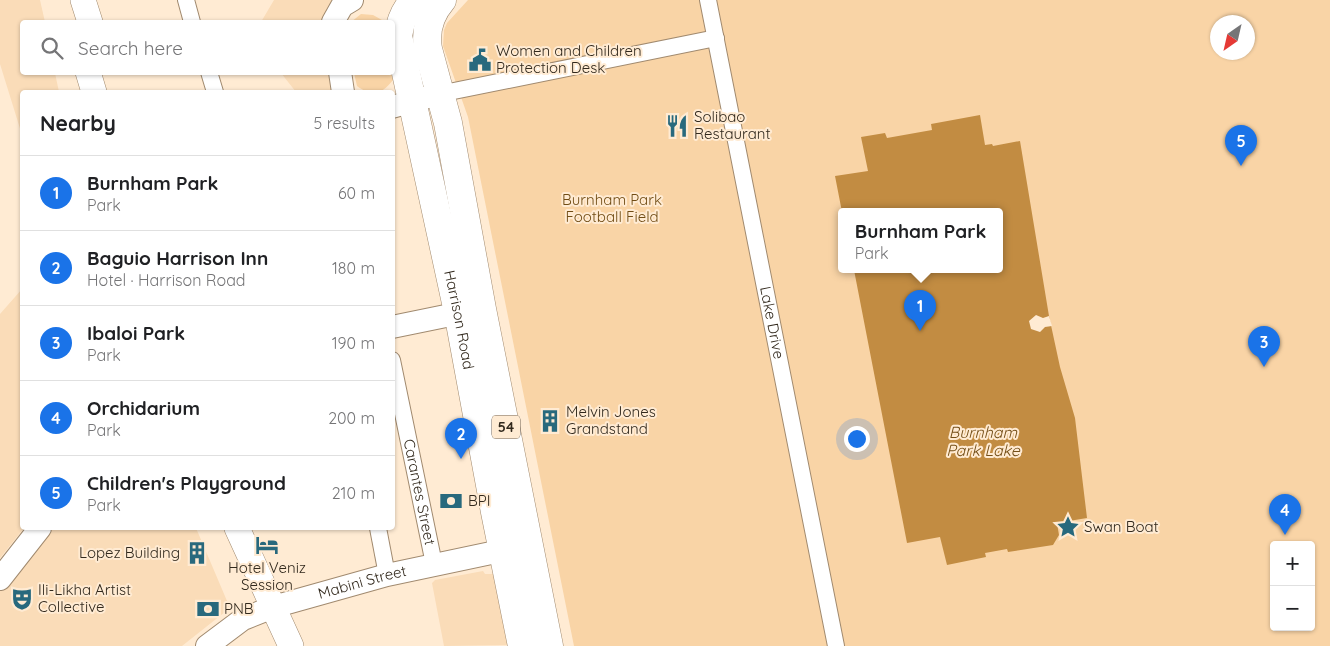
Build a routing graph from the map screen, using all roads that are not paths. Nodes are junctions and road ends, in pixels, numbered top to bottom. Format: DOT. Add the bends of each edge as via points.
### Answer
graph roads {
  1 [pos="67,0"];
  2 [pos="83,0"];
  3 [pos="186,0"];
  4 [pos="352,0"];
  5 [pos="708,0"];
  6 [pos="418,4"];
  7 [pos="72,20"];
  8 [pos="89,20"];
  9 [pos="191,20"];
  10 [pos="333,20"];
  11 [pos="716,38"];
  12 [pos="89,75"];
  13 [pos="106,75"];
  14 [pos="210,75"];
  15 [pos="340,75"];
  16 [pos="93,90"];
  17 [pos="110,90"];
  18 [pos="214,90"];
  19 [pos="343,90"];
  20 [pos="439,94"];
  21 [pos="402,104"];
  22 [pos="470,310"];
  23 [pos="395,326"];
  24 [pos="395,375"];
  25 [pos="38,530"];
  26 [pos="224,530"];
  27 [pos="238,530"];
  28 [pos="378,530"];
  29 [pos="530,544"];
  30 [pos="503,550"];
  31 [pos="434,564"];
  32 [pos="387,575"];
  33 [pos="0,578"];
  34 [pos="266,609"];
  35 [pos="206,646"];
  36 [pos="273,646"];
  37 [pos="291,646"];
  38 [pos="522,646"];
  39 [pos="550,646"];
  40 [pos="836,646"];
  1 -- 7 [label="main road"];
  2 -- 8 [label="main road"];
  3 -- 9 [label="street"];
  4 -- 10 [label="street" via="342,6"];
  5 -- 11 [label="street, Lake Drive"];
  6 -- 20 [label="highway, Harrison Road / 54"];
  6 -- 21 [label="highway, Harrison Road / 54" via="402,17 398,36"];
  11 -- 20 [label="street"];
  11 -- 40 [label="street, Lake Drive"];
  12 -- 16 [label="main road"];
  13 -- 17 [label="main road"];
  14 -- 18 [label="street"];
  15 -- 19 [label="street"];
  20 -- 21 [label="street"];
  20 -- 22 [label="highway, Harrison Road / 54" via="448,123"];
  21 -- 22 [label="highway, Harrison Road / 54"];
  22 -- 23 [label="street"];
  22 -- 29 [label="highway, Harrison Road / 54"];
  22 -- 30 [label="highway, Harrison Road / 54"];
  24 -- 31 [label="street, Carantes Street"];
  25 -- 33 [label="street"];
  26 -- 34 [label="main road"];
  27 -- 34 [label="main road"];
  28 -- 32 [label="street"];
  29 -- 30 [label="street, Mabini Street"];
  29 -- 39 [label="highway, Harrison Road / 54"];
  30 -- 31 [label="street, Mabini Street"];
  30 -- 38 [label="highway, Harrison Road / 54"];
  31 -- 32 [label="street, Mabini Street"];
  32 -- 34 [label="street, Mabini Street"];
  34 -- 35 [label="street, Mabini Street" via="243,619"];
  34 -- 36 [label="main road"];
  34 -- 37 [label="main road"];
}
